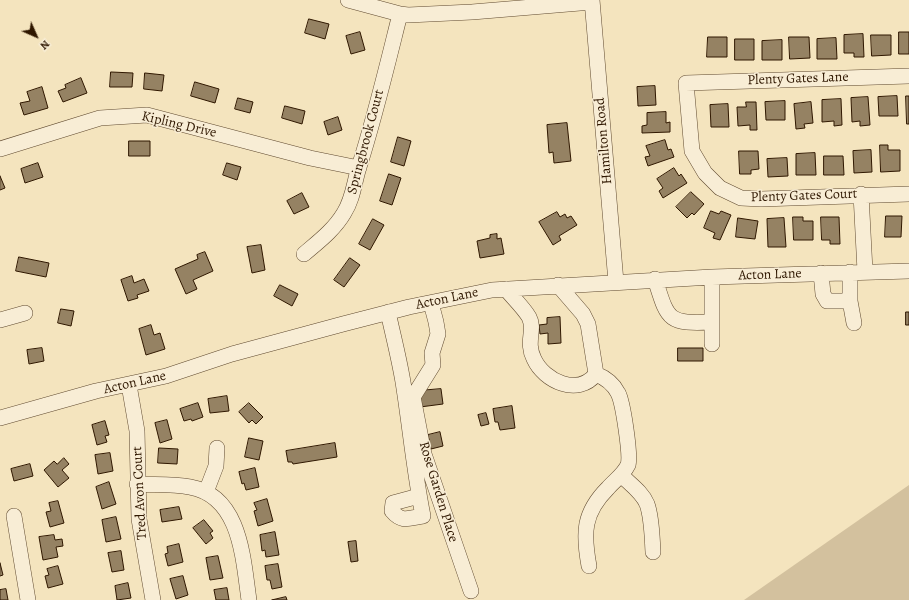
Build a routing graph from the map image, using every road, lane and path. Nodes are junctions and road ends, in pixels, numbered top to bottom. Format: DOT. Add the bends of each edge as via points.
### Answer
graph roads {
  1 [pos="348,0"];
  2 [pos="592,1"];
  3 [pos="400,14"];
  4 [pos="909,76"];
  5 [pos="686,83"];
  6 [pos="0,149"];
  7 [pos="359,168"];
  8 [pos="861,194"];
  9 [pos="909,194"];
  10 [pos="304,254"];
  11 [pos="909,271"];
  12 [pos="857,272"];
  13 [pos="821,273"];
  14 [pos="712,277"];
  15 [pos="655,279"];
  16 [pos="616,282"];
  17 [pos="558,285"];
  18 [pos="506,289"];
  19 [pos="850,301"];
  20 [pos="431,302"];
  21 [pos="388,312"];
  22 [pos="25,313"];
  23 [pos="0,320"];
  24 [pos="712,322"];
  25 [pos="854,323"];
  26 [pos="712,344"];
  27 [pos="596,374"];
  28 [pos="129,385"];
  29 [pos="0,418"];
  30 [pos="217,448"];
  31 [pos="621,475"];
  32 [pos="138,484"];
  33 [pos="206,492"];
  34 [pos="419,496"];
  35 [pos="14,516"];
  36 [pos="653,552"];
  37 [pos="589,566"];
  38 [pos="471,591"];
  39 [pos="28,600"];
  40 [pos="153,600"];
  41 [pos="249,600"];
  1 -- 3 [label="street"];
  2 -- 3 [label="street" via="472,12"];
  2 -- 16 [label="street, Hamilton Road"];
  3 -- 7 [label="street, Springbrook Court"];
  4 -- 5 [label="street, Plenty Gates Lane"];
  5 -- 8 [label="street, Plenty Gates Court" via="692,151 705,173 720,188 741,198 761,199"];
  6 -- 7 [label="street, Kipling Drive" via="100,118 147,115 310,158"];
  7 -- 10 [label="street, Springbrook Court" via="352,197 344,213 325,237"];
  8 -- 9 [label="street, Plenty Gates Court"];
  8 -- 12 [label="street"];
  11 -- 12 [label="street, Acton Lane"];
  12 -- 13 [label="street, Acton Lane"];
  12 -- 19 [label="street"];
  13 -- 14 [label="street, Acton Lane"];
  13 -- 19 [label="street" via="823,294 827,301"];
  14 -- 15 [label="street, Acton Lane"];
  14 -- 24 [label="street"];
  15 -- 16 [label="street, Acton Lane"];
  15 -- 24 [label="street" via="665,311 672,319 687,323"];
  16 -- 17 [label="street, Acton Lane"];
  17 -- 18 [label="street, Acton Lane"];
  17 -- 27 [label="street" via="583,314 588,324"];
  18 -- 20 [label="street, Acton Lane" via="465,294"];
  18 -- 27 [label="street" via="529,318 532,329 530,347 534,359 548,376 565,384 582,385"];
  19 -- 25 [label="street"];
  20 -- 21 [label="street, Acton Lane"];
  20 -- 38 [label="street, Rose Garden Place" via="438,334 432,353 433,365 413,397 424,454"];
  21 -- 28 [label="street, Acton Lane"];
  21 -- 34 [label="street" via="403,380"];
  22 -- 23 [label="street"];
  24 -- 26 [label="street"];
  27 -- 31 [label="street" via="610,381 619,394 629,447 628,464"];
  28 -- 29 [label="street, Acton Lane"];
  28 -- 32 [label="street, Tred Avon Court" via="137,431"];
  30 -- 33 [label="street" via="216,466"];
  31 -- 36 [label="street" via="640,493 646,504 651,524"];
  31 -- 37 [label="street" via="596,500 586,523"];
  32 -- 33 [label="street" via="190,487"];
  32 -- 40 [label="street, Tred Avon Court" via="139,519"];
  33 -- 41 [label="street" via="226,510 233,523 244,561"];
  35 -- 39 [label="street"];
}
